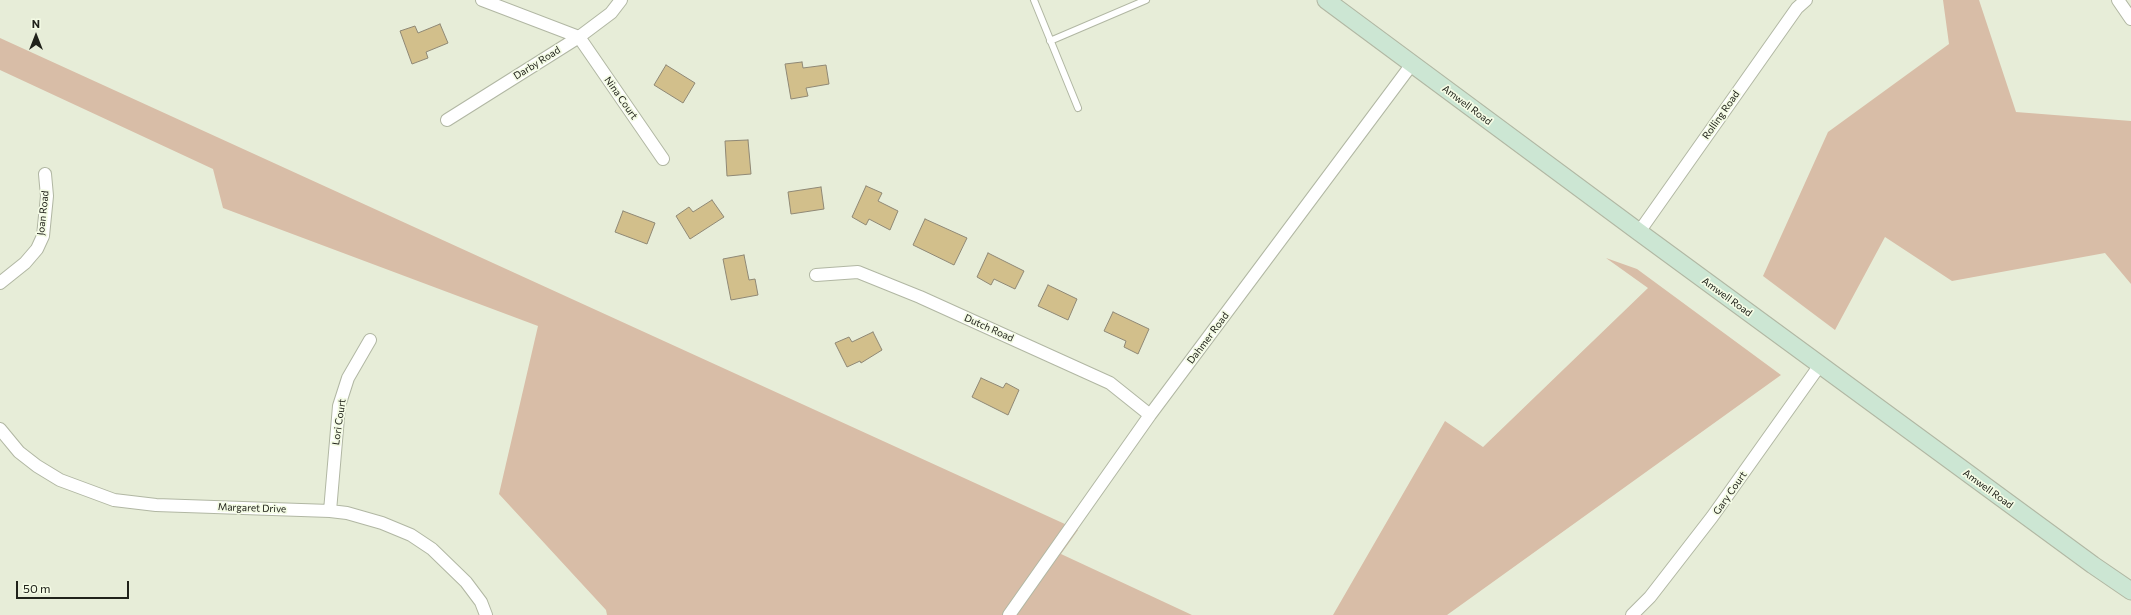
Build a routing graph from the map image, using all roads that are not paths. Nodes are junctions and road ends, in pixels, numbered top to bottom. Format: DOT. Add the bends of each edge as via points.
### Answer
graph roads {
  1 [pos="482,0"];
  2 [pos="621,0"];
  3 [pos="1034,0"];
  4 [pos="1146,0"];
  5 [pos="1326,0"];
  6 [pos="1806,0"];
  7 [pos="2118,0"];
  8 [pos="2131,19"];
  9 [pos="579,37"];
  10 [pos="1050,41"];
  11 [pos="1412,64"];
  12 [pos="1078,108"];
  13 [pos="447,120"];
  14 [pos="663,159"];
  15 [pos="45,174"];
  16 [pos="1638,232"];
  17 [pos="816,275"];
  18 [pos="0,283"];
  19 [pos="370,340"];
  20 [pos="1820,365"];
  21 [pos="1150,414"];
  22 [pos="0,429"];
  23 [pos="330,511"];
  24 [pos="2131,591"];
  25 [pos="486,615"];
  26 [pos="1009,615"];
  27 [pos="1632,615"];
  1 -- 9 [label="street"];
  2 -- 9 [label="street, Darby Road" via="611,13"];
  3 -- 10 [label="lane"];
  4 -- 10 [label="lane"];
  5 -- 11 [label="main road, Amwell Road"];
  6 -- 16 [label="street, Rolling Road" via="1797,8"];
  7 -- 8 [label="street"];
  9 -- 13 [label="street, Darby Road"];
  9 -- 14 [label="street, Nina Court"];
  10 -- 12 [label="lane"];
  11 -- 16 [label="main road, Amwell Road"];
  11 -- 21 [label="street, Dahmer Road"];
  15 -- 18 [label="street, Joan Road" via="47,196 42,236 37,249 25,263"];
  16 -- 20 [label="main road, Amwell Road"];
  17 -- 21 [label="street, Dutch Road" via="858,272 920,297 1110,383"];
  19 -- 23 [label="street, Lori Court" via="348,378 339,406"];
  20 -- 24 [label="main road, Amwell Road"];
  20 -- 27 [label="street, Gary Court" via="1712,517 1650,597"];
  21 -- 26 [label="street, Dahmer Road"];
  22 -- 23 [label="street, Margaret Drive" via="19,452 60,480 114,500 156,505"];
  23 -- 25 [label="street, Margaret Drive" via="348,513 382,523 411,535 432,549 466,582 481,602"];
}
